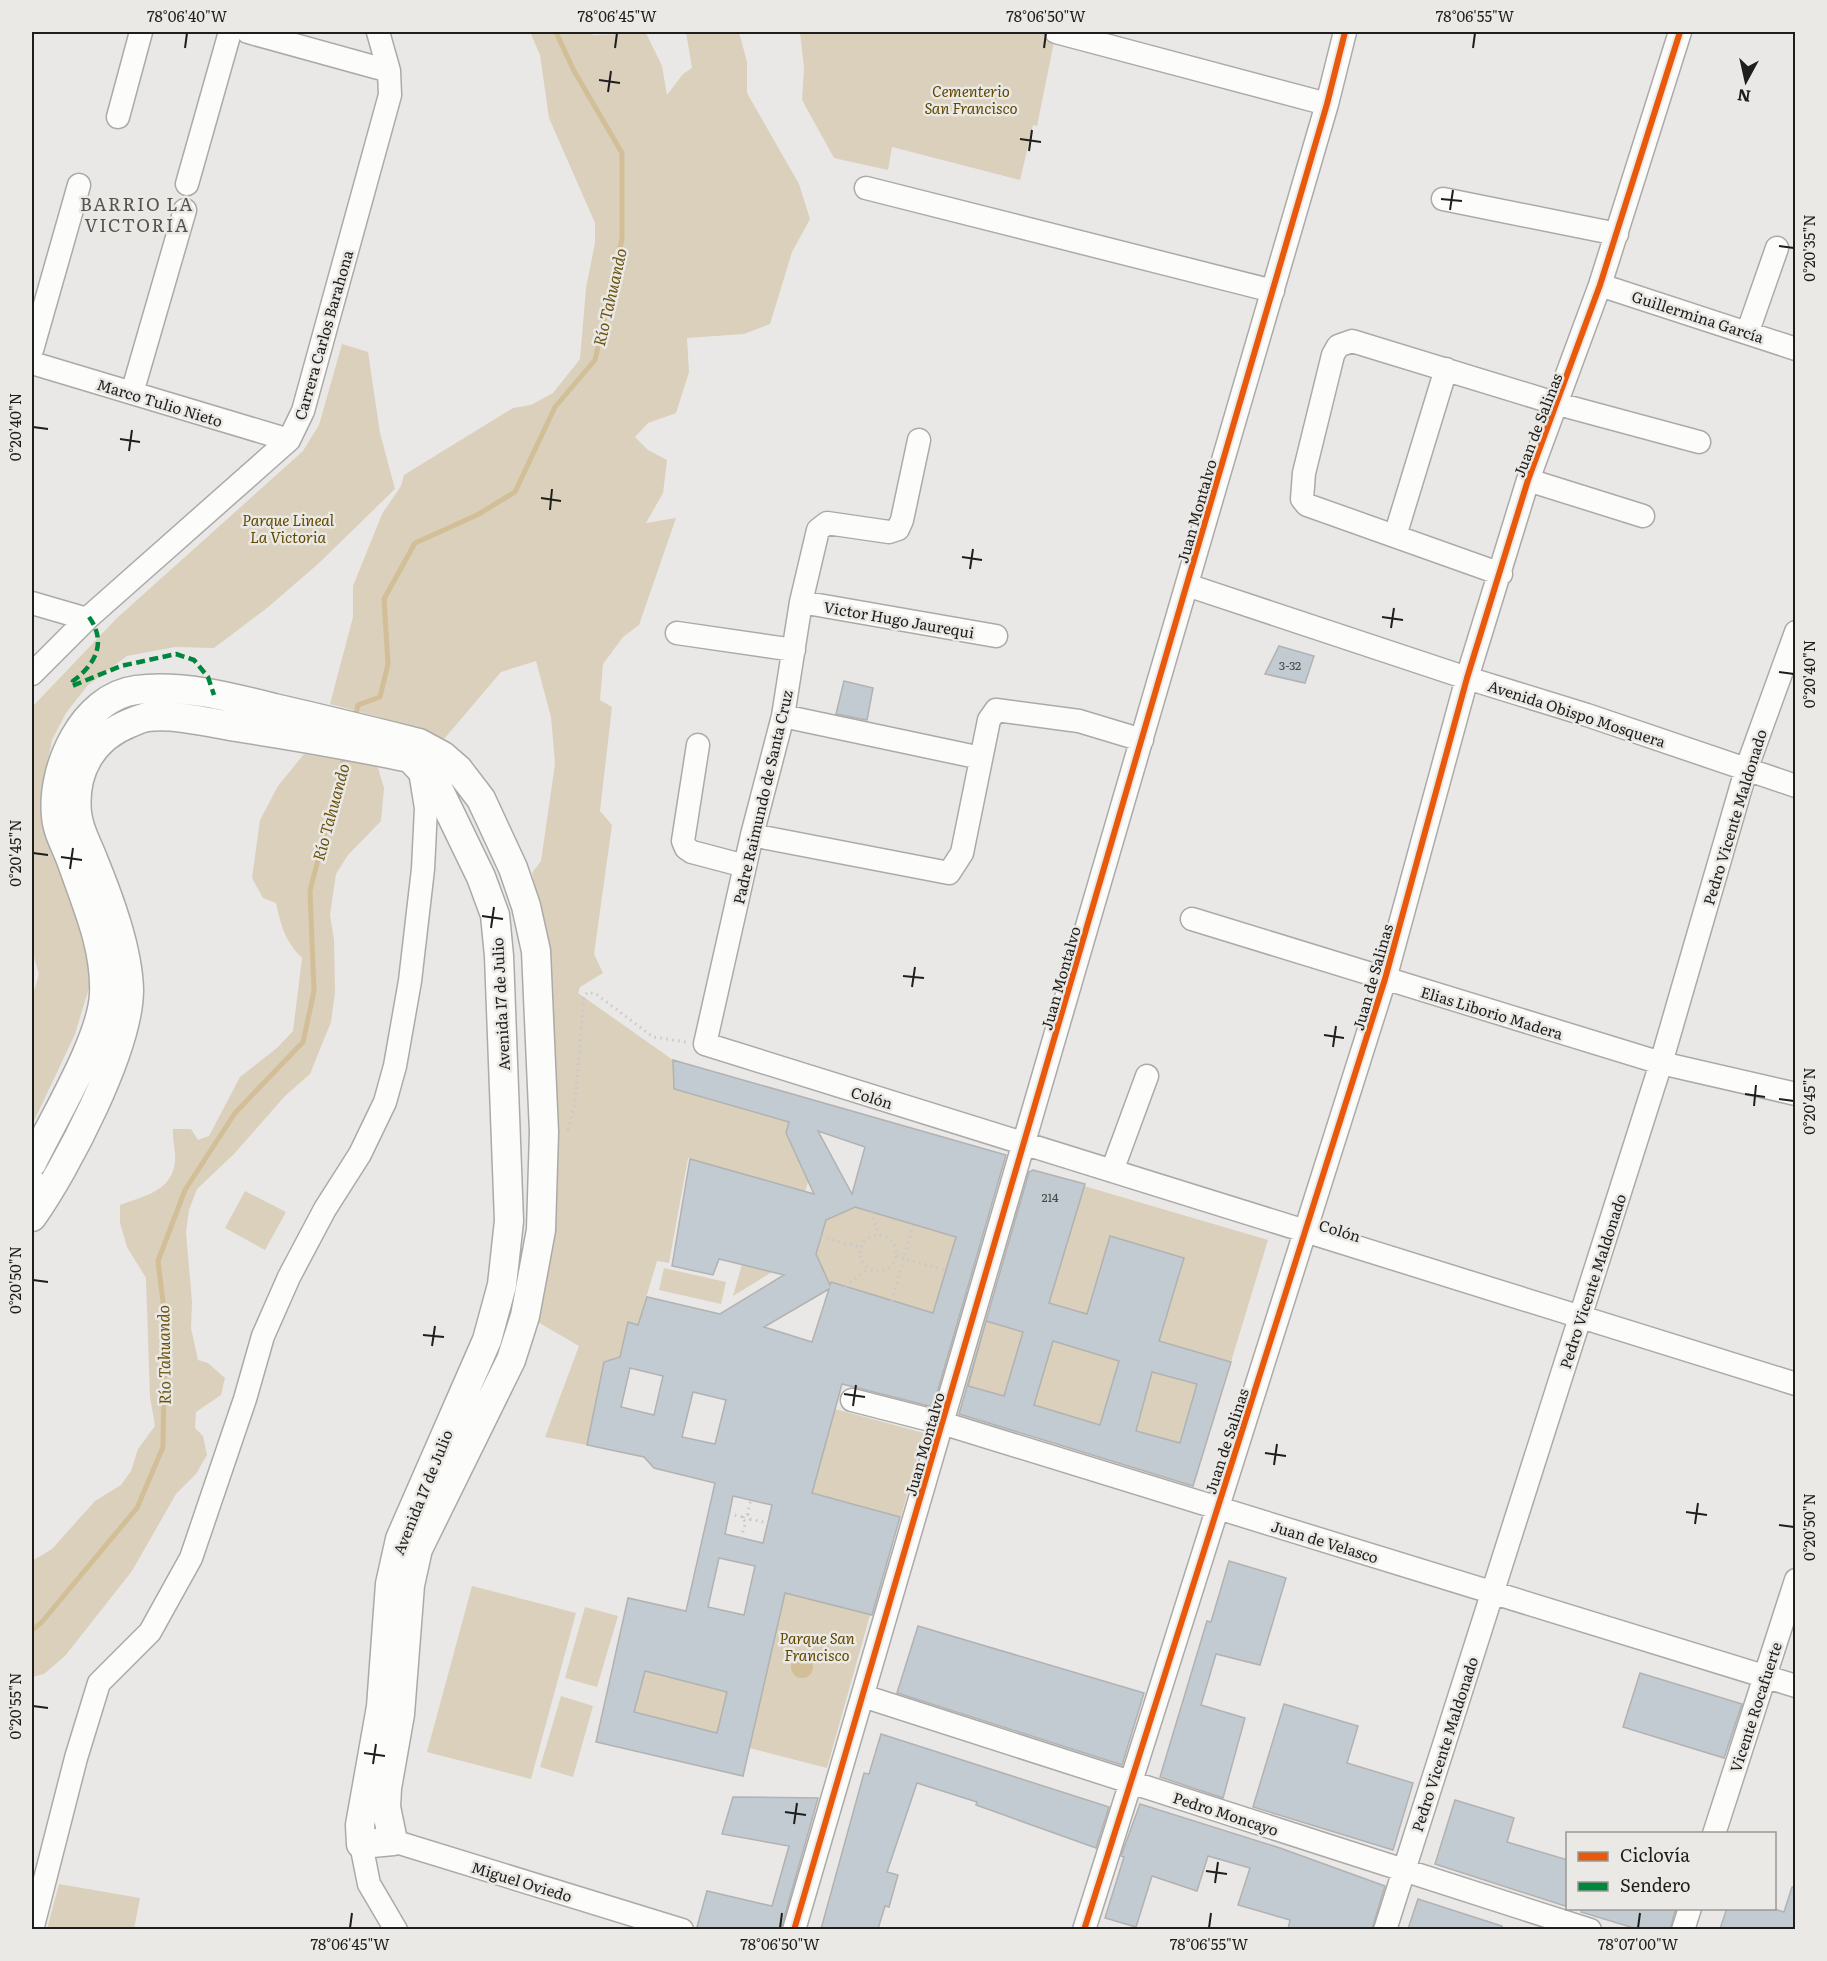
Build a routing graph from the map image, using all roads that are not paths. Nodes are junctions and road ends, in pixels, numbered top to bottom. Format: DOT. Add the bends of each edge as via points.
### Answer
graph roads {
  1 [pos="141,32"];
  2 [pos="230,32"];
  3 [pos="248,32"];
  4 [pos="378,32"];
  5 [pos="1056,32"];
  6 [pos="1345,32"];
  7 [pos="1680,32"];
  8 [pos="389,71"];
  9 [pos="1327,104"];
  10 [pos="118,117"];
  11 [pos="187,184"];
  12 [pos="78,185"];
  13 [pos="866,188"];
  14 [pos="1443,199"];
  15 [pos="185,210"];
  16 [pos="1617,234"];
  17 [pos="1778,248"];
  18 [pos="1600,285"];
  19 [pos="1273,291"];
  20 [pos="1748,331"];
  21 [pos="32,350"];
  22 [pos="1796,350"];
  23 [pos="32,363"];
  24 [pos="1446,369"];
  25 [pos="132,393"];
  26 [pos="1558,404"];
  27 [pos="289,440"];
  28 [pos="919,440"];
  29 [pos="1699,442"];
  30 [pos="1528,480"];
  31 [pos="1643,516"];
  32 [pos="1395,536"];
  33 [pos="1501,574"];
  34 [pos="1187,585"];
  35 [pos="801,602"];
  36 [pos="32,603"];
  37 [pos="87,619"];
  38 [pos="1796,632"];
  39 [pos="677,633"];
  40 [pos="996,636"];
  41 [pos="794,650"];
  42 [pos="32,674"];
  43 [pos="1467,678"];
  44 [pos="783,716"];
  45 [pos="323,730"];
  46 [pos="1142,740"];
  47 [pos="698,745"];
  48 [pos="416,755"];
  49 [pos="981,758"];
  50 [pos="1746,770"];
  51 [pos="1796,786"];
  52 [pos="432,798"];
  53 [pos="752,835"];
  54 [pos="745,866"];
  55 [pos="1192,919"];
  56 [pos="1385,979"];
  57 [pos="705,1044"];
  58 [pos="1661,1063"];
  59 [pos="1147,1076"];
  60 [pos="1796,1094"];
  61 [pos="1024,1144"];
  62 [pos="32,1163"];
  63 [pos="1112,1171"];
  64 [pos="41,1186"];
  65 [pos="32,1217"];
  66 [pos="1305,1231"];
  67 [pos="1580,1317"];
  68 [pos="1796,1384"];
  69 [pos="852,1400"];
  70 [pos="942,1423"];
  71 [pos="1218,1508"];
  72 [pos="1796,1580"];
  73 [pos="1492,1593"];
  74 [pos="1764,1677"];
  75 [pos="1796,1686"];
  76 [pos="862,1696"];
  77 [pos="1130,1782"];
  78 [pos="1714,1832"];
  79 [pos="393,1841"];
  80 [pos="360,1844"];
  81 [pos="1404,1870"];
  82 [pos="1689,1910"];
  83 [pos="32,1929"];
  84 [pos="396,1929"];
  85 [pos="682,1929"];
  86 [pos="794,1929"];
  87 [pos="1084,1929"];
  88 [pos="1385,1929"];
  89 [pos="1590,1929"];
  90 [pos="1683,1929"];
  1 -- 10 [label="street"];
  2 -- 11 [label="street"];
  3 -- 8 [label="street"];
  4 -- 8 [label="street, Carrera Carlos Barahona"];
  5 -- 9 [label="street"];
  6 -- 9 [label="street, Juan Montalvo"];
  7 -- 16 [label="street, Juan de Salinas"];
  8 -- 27 [label="street, Carrera Carlos Barahona" via="390,95 303,411"];
  9 -- 19 [label="street, Juan Montalvo"];
  12 -- 21 [label="street"];
  13 -- 19 [label="street"];
  14 -- 16 [label="street"];
  15 -- 25 [label="street"];
  16 -- 18 [label="street, Juan de Salinas"];
  17 -- 20 [label="street"];
  18 -- 20 [label="street, Guillermina García"];
  18 -- 26 [label="street, Juan de Salinas"];
  19 -- 34 [label="street, Juan Montalvo"];
  20 -- 22 [label="street, Guillermina García"];
  23 -- 25 [label="street, Marco Tulio Nieto"];
  24 -- 26 [label="street"];
  24 -- 32 [label="street"];
  24 -- 32 [label="street" via="1352,341 1338,346 1333,355 1300,488 1302,499 1307,505"];
  25 -- 27 [label="street, Marco Tulio Nieto"];
  26 -- 29 [label="street"];
  26 -- 30 [label="street, Juan de Salinas"];
  27 -- 37 [label="street, Carrera Carlos Barahona"];
  28 -- 35 [label="street, Padre Raimundo de Santa Cruz" via="898,529 889,532 827,523 818,530"];
  30 -- 31 [label="street"];
  30 -- 33 [label="street, Juan de Salinas"];
  32 -- 33 [label="street"];
  33 -- 43 [label="street, Juan de Salinas"];
  34 -- 43 [label="street, Avenida Obispo Mosquera"];
  34 -- 46 [label="street, Juan Montalvo"];
  35 -- 40 [label="street, Victor Hugo Jaurequi"];
  35 -- 41 [label="street, Padre Raimundo de Santa Cruz"];
  36 -- 37 [label="street"];
  37 -- 42 [label="street, Carrera Carlos Barahona"];
  38 -- 50 [label="street, Pedro Vicente Maldonado"];
  39 -- 41 [label="street"];
  41 -- 44 [label="street, Padre Raimundo de Santa Cruz"];
  43 -- 50 [label="street, Avenida Obispo Mosquera"];
  43 -- 56 [label="street, Juan de Salinas"];
  44 -- 49 [label="street"];
  44 -- 53 [label="street, Padre Raimundo de Santa Cruz"];
  45 -- 48 [label="main road, Avenida 17 de Julio"];
  45 -- 62 [label="main road, Avenida 17 de Julio" via="210,694 134,690 112,697 69,743 57,778 56,817 103,951 104,996 97,1031"];
  45 -- 64 [label="main road, Avenida 17 de Julio" via="145,717 110,731 90,753 77,787 77,813 81,836 93,857 119,928 129,990 123,1028 111,1064"];
  46 -- 49 [label="street" via="1079,722 996,710 989,720"];
  46 -- 61 [label="street, Juan Montalvo"];
  47 -- 54 [label="street" via="683,840 686,848"];
  48 -- 52 [label="main road, Avenida 17 de Julio"];
  48 -- 79 [label="main road, Avenida 17 de Julio" via="443,756 481,799 526,906 537,951 544,1132 542,1230 525,1316 511,1360 418,1549 405,1674 387,1788 386,1807"];
  49 -- 53 [label="street" via="962,853 949,873"];
  50 -- 51 [label="street, Avenida Obispo Mosquera"];
  50 -- 58 [label="street, Pedro Vicente Maldonado"];
  52 -- 80 [label="main road, Avenida 17 de Julio" via="481,878 495,915 508,1210 506,1263 487,1340 396,1553 381,1707 361,1807"];
  52 -- 83 [label="street" via="410,981 385,1102 360,1154 289,1277 263,1336 191,1558 150,1632 99,1683"];
  53 -- 54 [label="street, Padre Raimundo de Santa Cruz"];
  54 -- 57 [label="street, Padre Raimundo de Santa Cruz"];
  55 -- 56 [label="street, Elias Liborio Madera"];
  56 -- 58 [label="street, Elias Liborio Madera"];
  56 -- 66 [label="street, Juan de Salinas"];
  57 -- 61 [label="street, Colón"];
  58 -- 60 [label="street, Elias Liborio Madera"];
  58 -- 67 [label="street, Pedro Vicente Maldonado"];
  59 -- 63 [label="street"];
  61 -- 63 [label="street, Colón"];
  61 -- 70 [label="street, Juan Montalvo"];
  63 -- 66 [label="street, Colón"];
  64 -- 65 [label="main road, Avenida 17 de Julio"];
  66 -- 67 [label="street, Colón"];
  66 -- 71 [label="street, Juan de Salinas"];
  67 -- 68 [label="street, Colón"];
  67 -- 73 [label="street, Pedro Vicente Maldonado"];
  69 -- 70 [label="street, Juan de Velasco"];
  70 -- 71 [label="street, Juan de Velasco"];
  70 -- 76 [label="street, Juan Montalvo"];
  71 -- 73 [label="street, Juan de Velasco"];
  71 -- 77 [label="street, Juan de Salinas"];
  72 -- 74 [label="street, Vicente Rocafuerte"];
  73 -- 74 [label="street, Juan de Velasco"];
  73 -- 81 [label="street, Pedro Vicente Maldonado"];
  74 -- 75 [label="street, Juan de Velasco"];
  74 -- 78 [label="street, Vicente Rocafuerte"];
  76 -- 77 [label="street, Pedro Moncayo"];
  76 -- 86 [label="street, Juan Montalvo"];
  77 -- 81 [label="street, Pedro Moncayo"];
  77 -- 87 [label="street, Juan de Salinas"];
  79 -- 80 [label="main road, Miguel Oviedo"];
  79 -- 85 [label="street, Miguel Oviedo"];
  80 -- 84 [label="street, Avenida 17 de Julio" via="369,1884"];
  81 -- 88 [label="street, Pedro Vicente Maldonado"];
  81 -- 89 [label="street, Pedro Moncayo"];
  82 -- 90 [label="street"];
}
